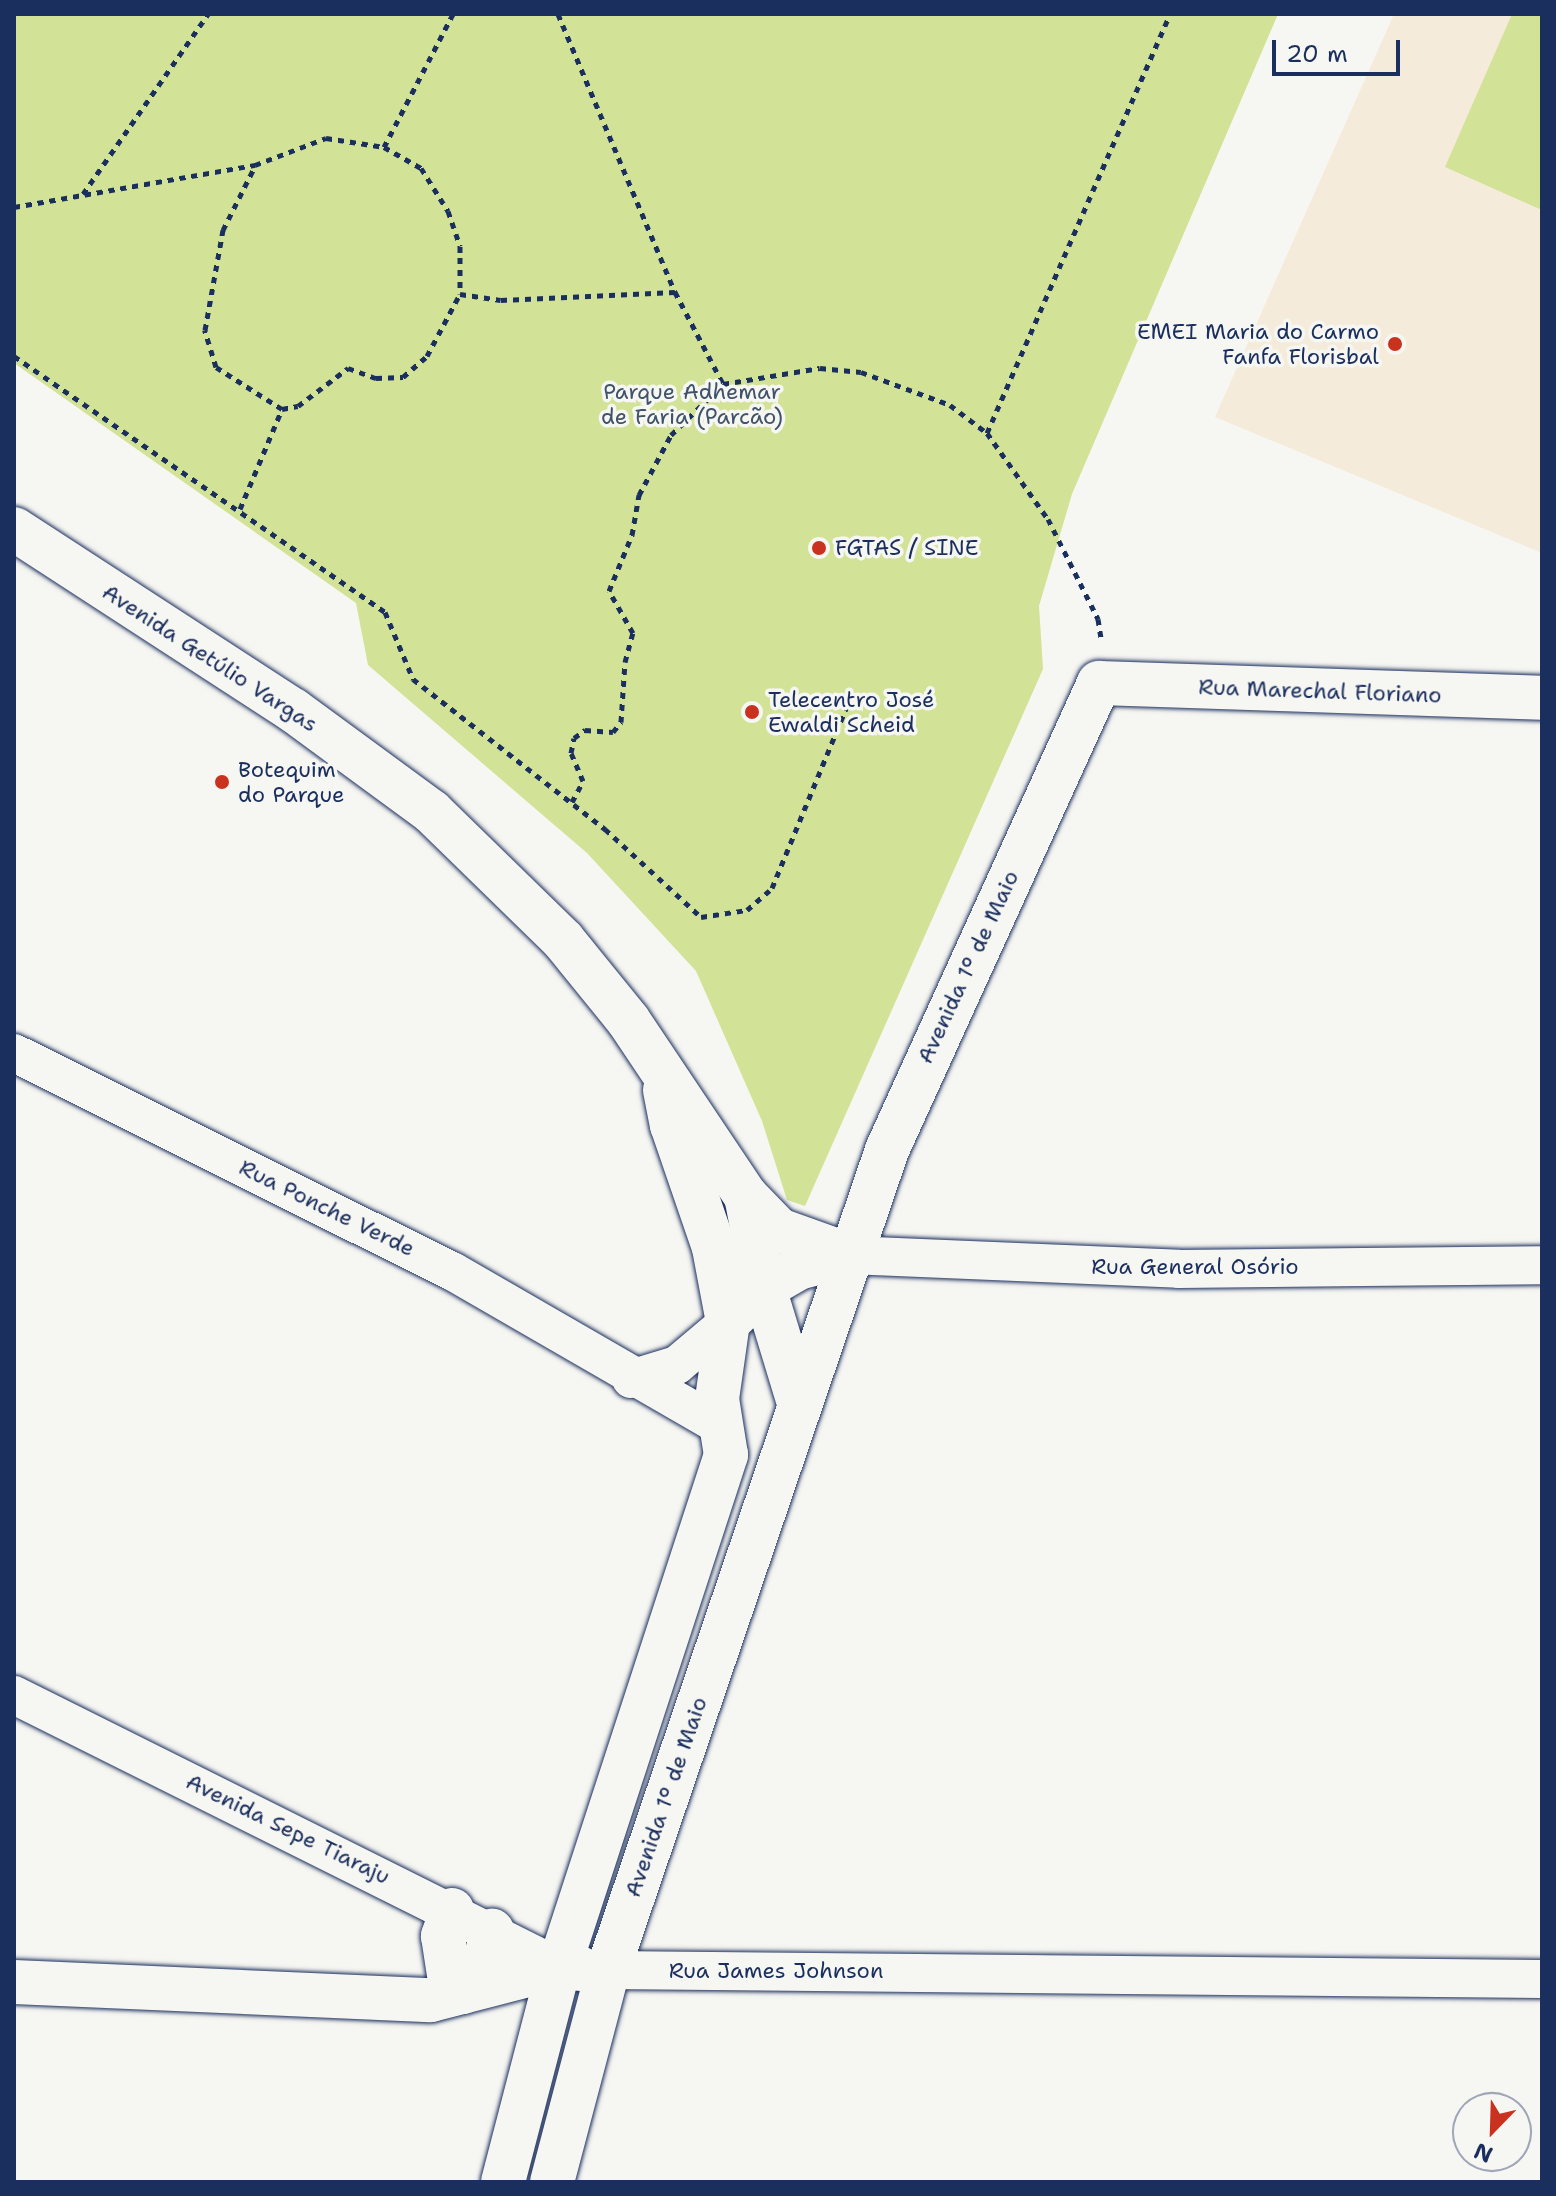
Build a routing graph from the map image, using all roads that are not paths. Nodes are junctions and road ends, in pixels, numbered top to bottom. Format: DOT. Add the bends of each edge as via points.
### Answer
graph roads {
  1 [pos="14,529"];
  2 [pos="1101,668"];
  3 [pos="1542,698"];
  4 [pos="14,1053"];
  5 [pos="662,1072"];
  6 [pos="746,1196"];
  7 [pos="849,1255"];
  8 [pos="1542,1265"];
  9 [pos="764,1288"];
  10 [pos="728,1322"];
  11 [pos="631,1379"];
  12 [pos="797,1410"];
  13 [pos="722,1427"];
  14 [pos="14,1695"];
  15 [pos="452,1910"];
  16 [pos="492,1931"];
  17 [pos="559,1967"];
  18 [pos="608,1970"];
  19 [pos="1542,1979"];
  20 [pos="14,1982"];
  21 [pos="458,1993"];
  22 [pos="503,2182"];
  23 [pos="552,2182"];
  1 -- 5 [label="main road, Avenida Getúlio Vargas" via="293,710 432,812 563,940"];
  2 -- 3 [label="main road, Rua Marechal Floriano"];
  2 -- 7 [label="main road, Avenida 1º de Maio" via="931,1043"];
  4 -- 11 [label="street, Rua Ponche Verde" via="452,1271"];
  5 -- 6 [label="main road, Avenida Getúlio Vargas"];
  5 -- 10 [label="main road, Avenida Getúlio Vargas" via="672,1125 714,1248"];
  6 -- 7 [label="main road" via="779,1230"];
  6 -- 9 [label="main road, Avenida Getúlio Vargas"];
  7 -- 8 [label="street, Rua General Osório" via="1179,1269"];
  7 -- 9 [label="main road" via="820,1260"];
  7 -- 12 [label="main road, Avenida 1º de Maio"];
  9 -- 10 [label="main road"];
  9 -- 12 [label="main road, Avenida Getúlio Vargas"];
  10 -- 11 [label="street" via="677,1365"];
  10 -- 13 [label="main road" via="718,1367"];
  11 -- 13 [label="street, Rua Ponche Verde"];
  12 -- 13 [label="main road" via="749,1435"];
  12 -- 18 [label="main road, Avenida 1º de Maio"];
  13 -- 17 [label="main road" via="726,1455"];
  14 -- 15 [label="street, Avenida Sepe Tiaraju"];
  15 -- 16 [label="street, Avenida Sepe Tiaraju"];
  15 -- 21 [label="main road" via="443,1936"];
  16 -- 17 [label="street, Avenida Sepe Tiaraju"];
  16 -- 21 [label="main road" via="487,1954"];
  17 -- 18 [label="main road, Rua James Johnson"];
  17 -- 21 [label="main road, Rua James Johnson"];
  17 -- 22 [label="main road"];
  18 -- 19 [label="street, Rua James Johnson"];
  18 -- 23 [label="main road, Avenida 1º de Maio"];
  20 -- 21 [label="main road, Rua James Johnson" via="431,2000"];
}
